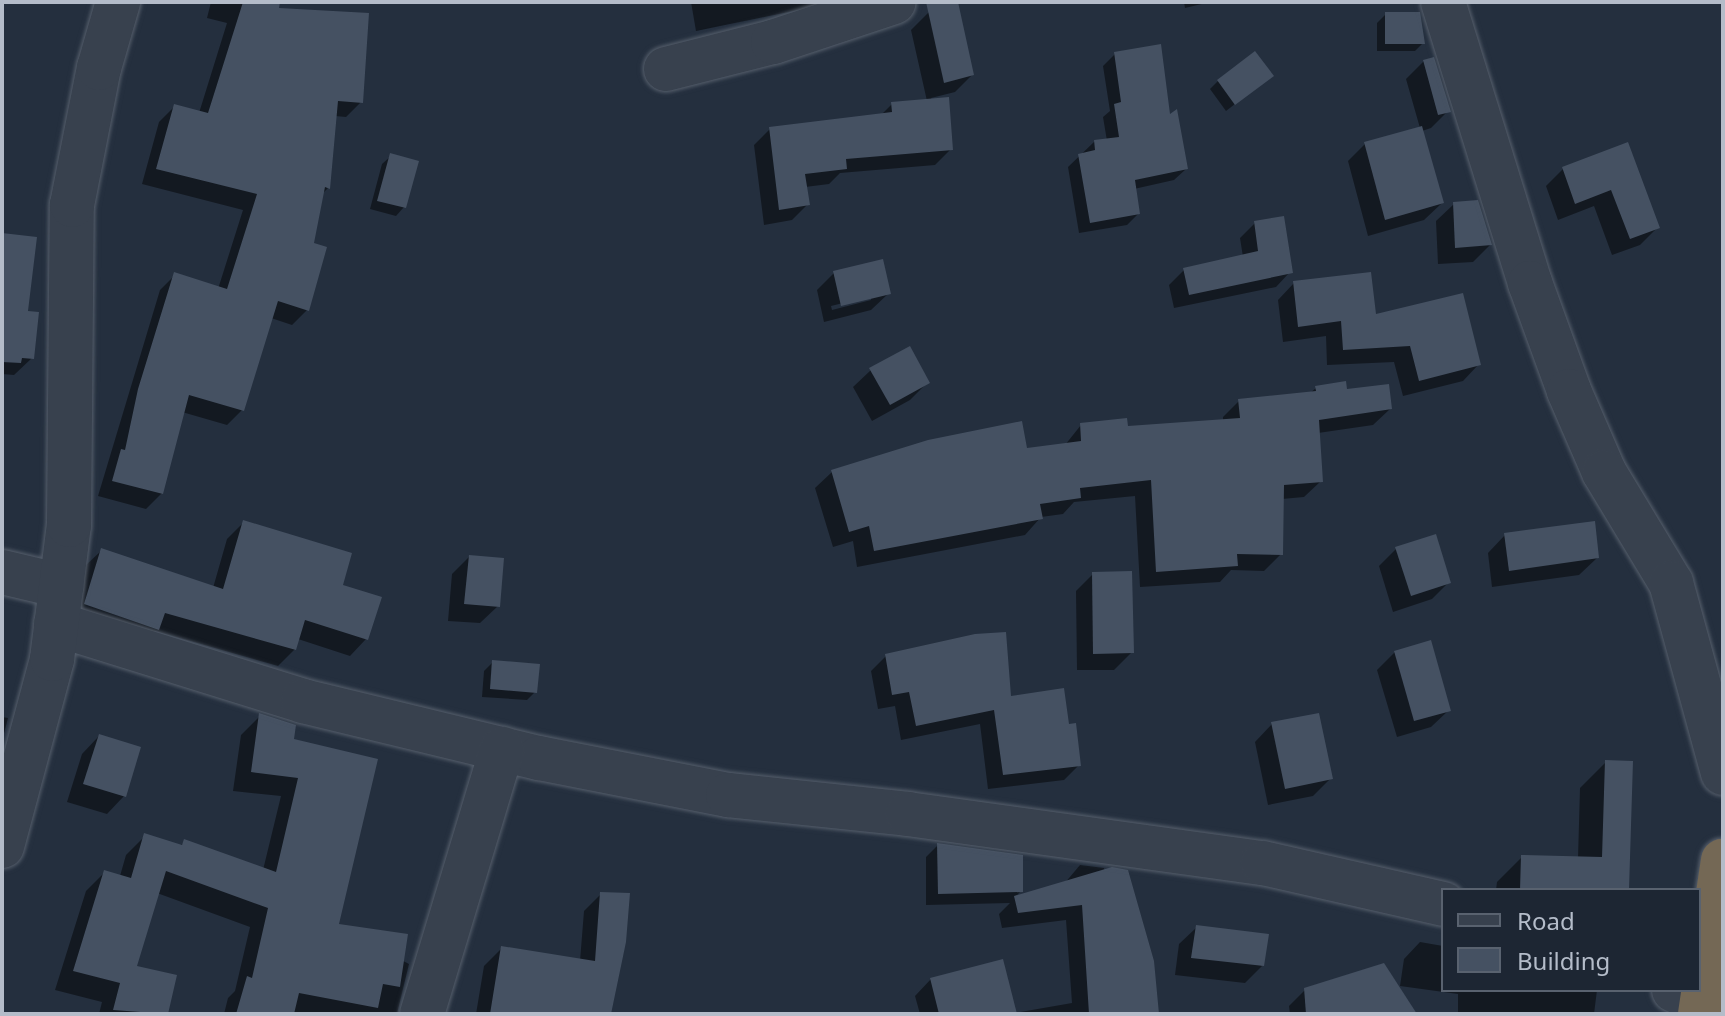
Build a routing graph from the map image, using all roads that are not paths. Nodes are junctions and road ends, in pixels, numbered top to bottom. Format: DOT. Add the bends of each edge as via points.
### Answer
graph roads {
  1 [pos="118,2"];
  2 [pos="894,2"];
  3 [pos="1443,2"];
  4 [pos="666,69"];
  5 [pos="2,572"];
  6 [pos="59,605"];
  7 [pos="502,749"];
  8 [pos="1723,773"];
  9 [pos="2,846"];
  10 [pos="1723,861"];
  11 [pos="1441,904"];
  12 [pos="1701,961"];
  13 [pos="422,1014"];
  1 -- 6 [label="street" via="72,205 69,525"];
  2 -- 4 [label="street" via="773,42"];
  3 -- 8 [label="street" via="1569,391 1604,472 1671,583"];
  5 -- 6 [label="street"];
  6 -- 7 [label="street" via="303,701"];
  6 -- 9 [label="street" via="52,659"];
  7 -- 11 [label="street" via="728,795 1263,863"];
  7 -- 13 [label="street"];
  10 -- 12 [label="highway"];
}
